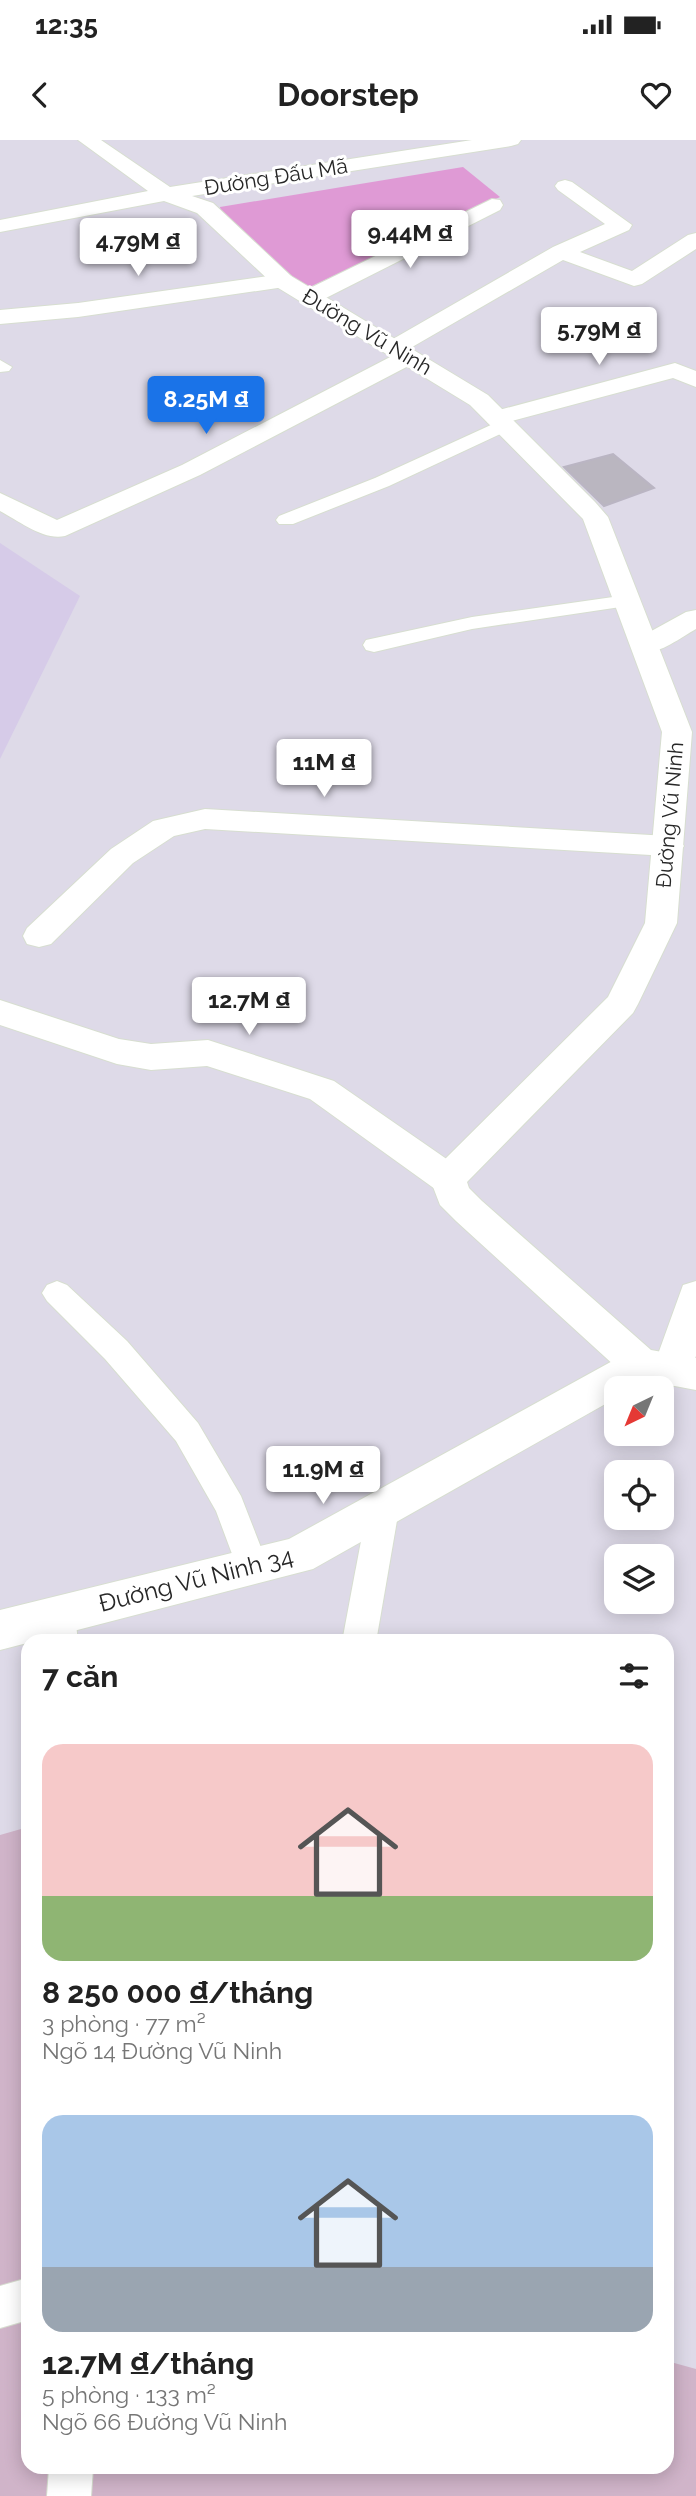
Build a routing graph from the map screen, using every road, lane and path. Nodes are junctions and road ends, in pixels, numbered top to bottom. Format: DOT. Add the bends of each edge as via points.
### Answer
graph roads {
  1 [pos="88,140"];
  2 [pos="511,140"];
  3 [pos="565,186"];
  4 [pos="166,194"];
  5 [pos="492,205"];
  6 [pos="0,226"];
  7 [pos="696,240"];
  8 [pos="561,252"];
  9 [pos="283,281"];
  10 [pos="310,297"];
  11 [pos="0,317"];
  12 [pos="401,352"];
  13 [pos="696,380"];
  14 [pos="500,422"];
  15 [pos="0,501"];
  16 [pos="286,520"];
  17 [pos="627,601"];
  18 [pos="696,618"];
  19 [pos="374,645"];
  20 [pos="645,646"];
  21 [pos="696,648"];
  22 [pos="668,846"];
  23 [pos="39,936"];
  24 [pos="0,1012"];
  25 [pos="448,1179"];
  26 [pos="57,1293"];
  27 [pos="696,1296"];
  28 [pos="670,1370"];
  29 [pos="383,1509"];
  30 [pos="253,1568"];
  31 [pos="60,1628"];
  32 [pos="0,1630"];
  33 [pos="360,1634"];
  34 [pos="21,2301"];
  35 [pos="0,2307"];
  36 [pos="71,2474"];
  37 [pos="69,2496"];
  1 -- 4 [label="street, Đường Vũ Ninh"];
  2 -- 4 [label="street, Đường Đấu Mã"];
  3 -- 8 [label="street" via="621,225"];
  4 -- 6 [label="street, Đường Đấu Mã"];
  4 -- 9 [label="street, Đường Vũ Ninh" via="205,208"];
  5 -- 10 [label="street"];
  7 -- 8 [label="street" via="634,279"];
  8 -- 12 [label="street"];
  9 -- 10 [label="street, Đường Vũ Ninh"];
  9 -- 11 [label="street"];
  10 -- 12 [label="street, Đường Vũ Ninh"];
  12 -- 14 [label="street, Đường Vũ Ninh" via="479,400"];
  12 -- 15 [label="street" via="181,475 56,530"];
  13 -- 14 [label="street" via="675,370"];
  14 -- 16 [label="lane" via="382,482"];
  14 -- 17 [label="street, Đường Vũ Ninh" via="595,517"];
  17 -- 19 [label="lane" via="472,623"];
  17 -- 20 [label="street, Đường Vũ Ninh"];
  18 -- 20 [label="street"];
  20 -- 21 [label="street"];
  20 -- 22 [label="street, Đường Vũ Ninh" via="677,732"];
  22 -- 23 [label="street" via="205,819 164,828 122,856"];
  22 -- 25 [label="street, Đường Vũ Ninh" via="661,923 621,1004"];
  24 -- 25 [label="street" via="117,1051 151,1056 208,1053 322,1090"];
  25 -- 28 [label="street" via="453,1195 469,1211"];
  26 -- 30 [label="lane" via="116,1350 187,1432 230,1506"];
  27 -- 28 [label="street"];
  28 -- 29 [label="street, Đường Vũ Ninh 34"];
  29 -- 30 [label="street, Đường Vũ Ninh 34" via="298,1556"];
  29 -- 33 [label="lane"];
  30 -- 31 [label="street, Đường Vũ Ninh 34"];
  31 -- 32 [label="street, Đường Vũ Ninh 34"];
  34 -- 35 [label="lane"];
  36 -- 37 [label="lane"];
}
